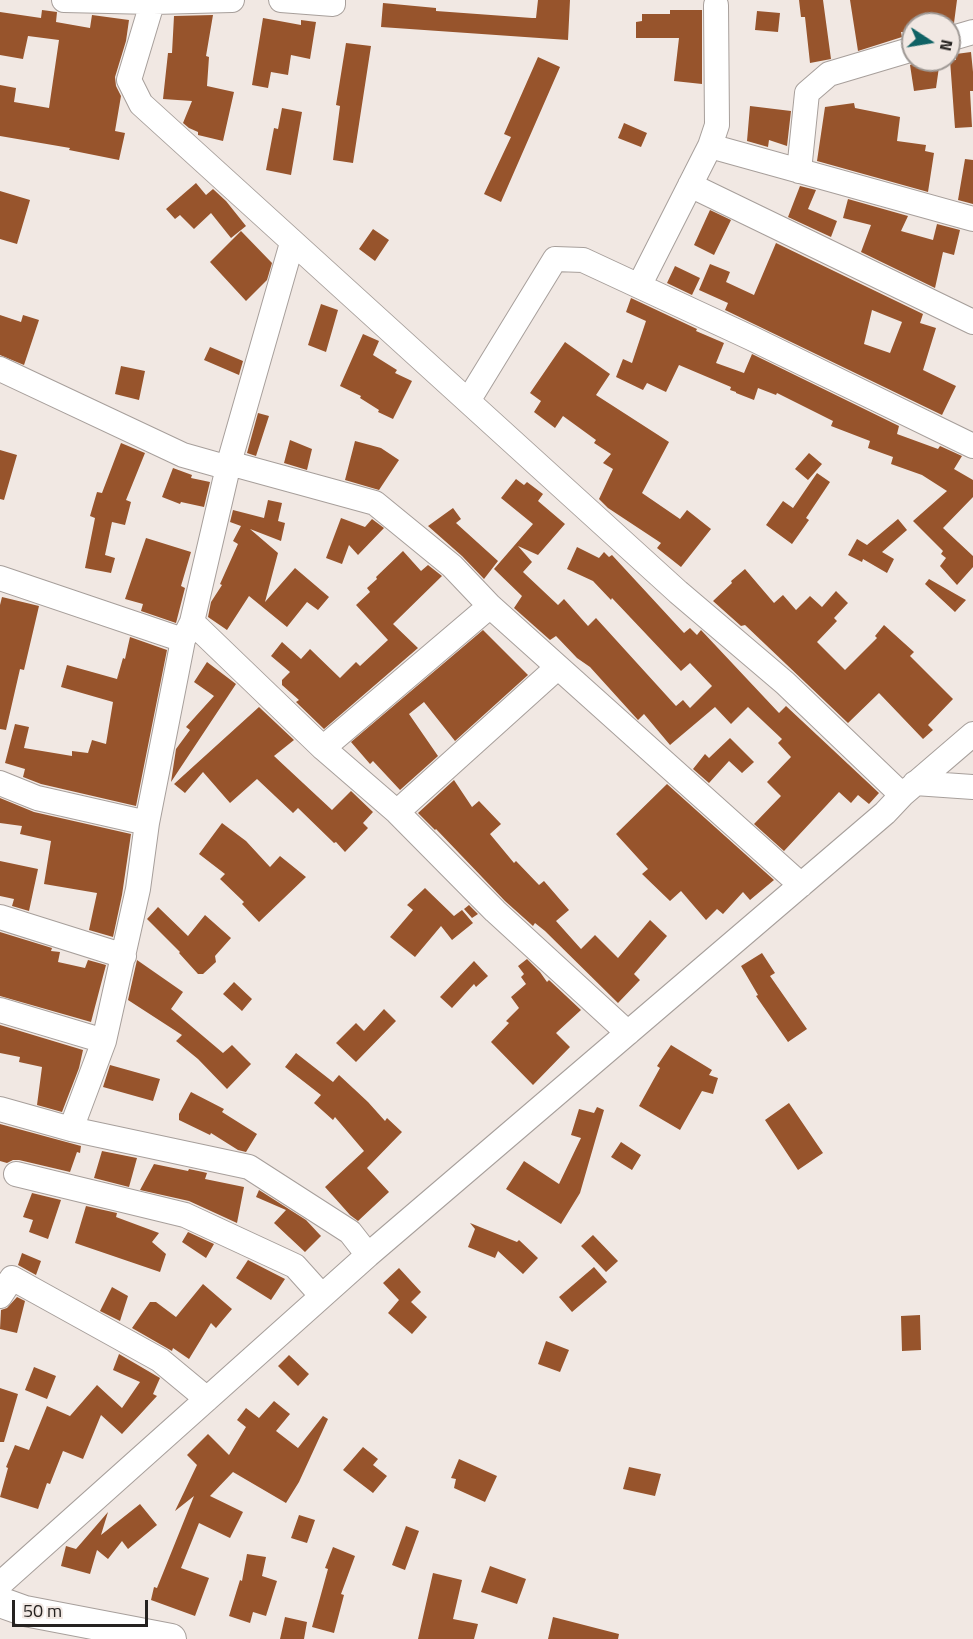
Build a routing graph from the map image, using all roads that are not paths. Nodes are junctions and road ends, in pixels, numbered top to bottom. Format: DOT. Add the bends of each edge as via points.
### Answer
graph roads {
  1 [pos="64,0"];
  2 [pos="232,0"];
  3 [pos="280,0"];
  4 [pos="333,0"];
  5 [pos="153,1"];
  6 [pos="716,5"];
  7 [pos="901,53"];
  8 [pos="710,146"];
  9 [pos="799,171"];
  10 [pos="690,185"];
  11 [pos="973,219"];
  12 [pos="292,243"];
  13 [pos="639,286"];
  14 [pos="973,322"];
  15 [pos="0,369"];
  16 [pos="468,401"];
  17 [pos="973,446"];
  18 [pos="229,466"];
  19 [pos="0,578"];
  20 [pos="490,606"];
  21 [pos="188,631"];
  22 [pos="558,667"];
  23 [pos="973,734"];
  24 [pos="323,748"];
  25 [pos="0,783"];
  26 [pos="973,787"];
  27 [pos="909,789"];
  28 [pos="397,812"];
  29 [pos="147,824"];
  30 [pos="801,885"];
  31 [pos="0,917"];
  32 [pos="124,956"];
  33 [pos="0,1010"];
  34 [pos="628,1033"];
  35 [pos="104,1041"];
  36 [pos="0,1109"];
  37 [pos="71,1129"];
  38 [pos="16,1174"];
  39 [pos="368,1255"];
  40 [pos="0,1296"];
  41 [pos="322,1296"];
  42 [pos="207,1399"];
  43 [pos="0,1584"];
  44 [pos="0,1602"];
  45 [pos="171,1639"];
  1 -- 5 [label="street"];
  2 -- 5 [label="street"];
  3 -- 4 [label="street" via="333,4"];
  5 -- 12 [label="street" via="129,80 141,104"];
  6 -- 8 [label="street" via="717,125"];
  7 -- 9 [label="street" via="829,74 807,93"];
  8 -- 9 [label="street"];
  8 -- 10 [label="street"];
  9 -- 11 [label="street"];
  10 -- 13 [label="street"];
  10 -- 14 [label="street"];
  12 -- 16 [label="street"];
  12 -- 18 [label="street"];
  13 -- 16 [label="street" via="583,260 555,259"];
  13 -- 17 [label="street"];
  15 -- 18 [label="street" via="183,455"];
  16 -- 27 [label="street" via="678,592"];
  18 -- 20 [label="street" via="375,503 452,566"];
  18 -- 21 [label="street"];
  19 -- 21 [label="street"];
  20 -- 22 [label="street"];
  20 -- 24 [label="street"];
  21 -- 24 [label="street"];
  21 -- 29 [label="street"];
  22 -- 28 [label="street"];
  22 -- 30 [label="street"];
  23 -- 27 [label="street"];
  24 -- 28 [label="street"];
  25 -- 29 [label="street" via="37,798"];
  26 -- 27 [label="street"];
  27 -- 30 [label="street"];
  28 -- 34 [label="street" via="495,911"];
  29 -- 32 [label="street"];
  30 -- 34 [label="street"];
  31 -- 32 [label="street"];
  32 -- 35 [label="street"];
  33 -- 35 [label="street"];
  34 -- 39 [label="street"];
  35 -- 37 [label="street"];
  36 -- 37 [label="street"];
  37 -- 39 [label="street" via="249,1167 350,1232"];
  38 -- 41 [label="street" via="185,1215 295,1266"];
  39 -- 41 [label="street"];
  40 -- 42 [label="street" via="12,1278 160,1360"];
  41 -- 42 [label="street"];
  42 -- 43 [label="street"];
  44 -- 45 [label="main road" via="25,1611"];
}
